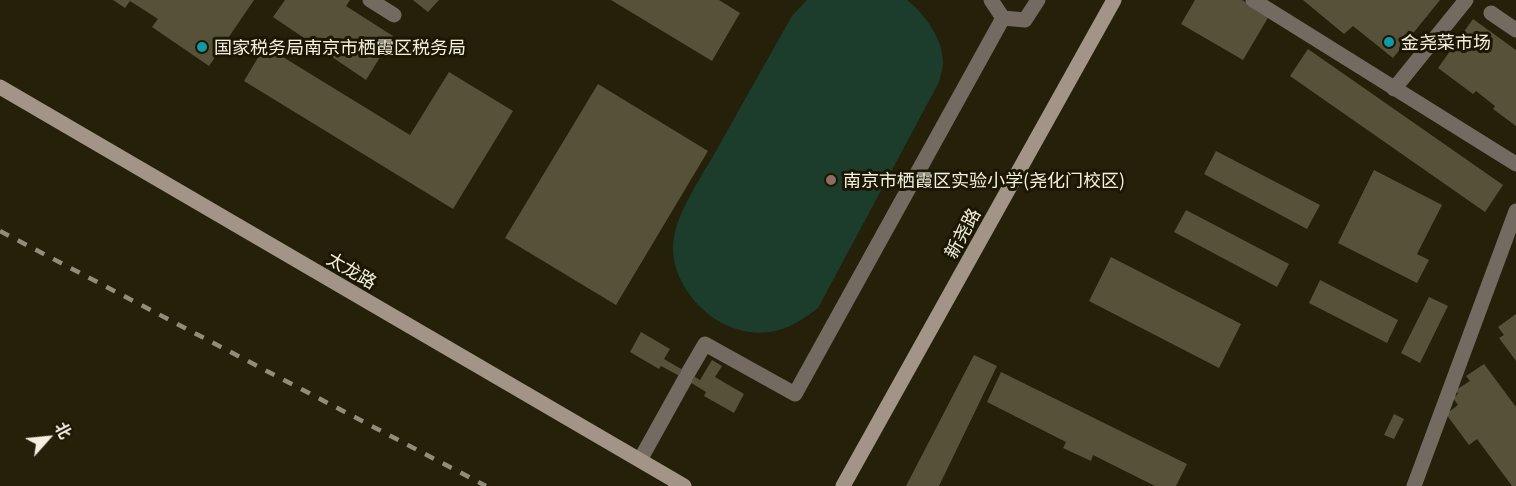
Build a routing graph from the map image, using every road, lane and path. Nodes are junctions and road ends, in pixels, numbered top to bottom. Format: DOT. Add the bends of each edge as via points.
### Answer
graph roads {
  1 [pos="370,0"];
  2 [pos="991,0"];
  3 [pos="1038,0"];
  4 [pos="1114,0"];
  5 [pos="1253,0"];
  6 [pos="1466,0"];
  7 [pos="1491,13"];
  8 [pos="394,15"];
  9 [pos="1003,18"];
  10 [pos="1516,30"];
  11 [pos="0,87"];
  12 [pos="1394,89"];
  13 [pos="1516,164"];
  14 [pos="1516,212"];
  15 [pos="640,460"];
  16 [pos="684,486"];
  17 [pos="843,486"];
  18 [pos="1414,486"];
  1 -- 8 [label="lane"];
  2 -- 9 [label="lane"];
  3 -- 9 [label="lane" via="1025,20"];
  4 -- 17 [label="street, 新尧路"];
  5 -- 12 [label="lane"];
  6 -- 12 [label="lane"];
  7 -- 10 [label="lane"];
  9 -- 15 [label="lane" via="795,394 705,344"];
  11 -- 15 [label="street, 太龙路"];
  12 -- 13 [label="lane"];
  14 -- 18 [label="lane"];
  15 -- 16 [label="street, 太龙路"];
}
